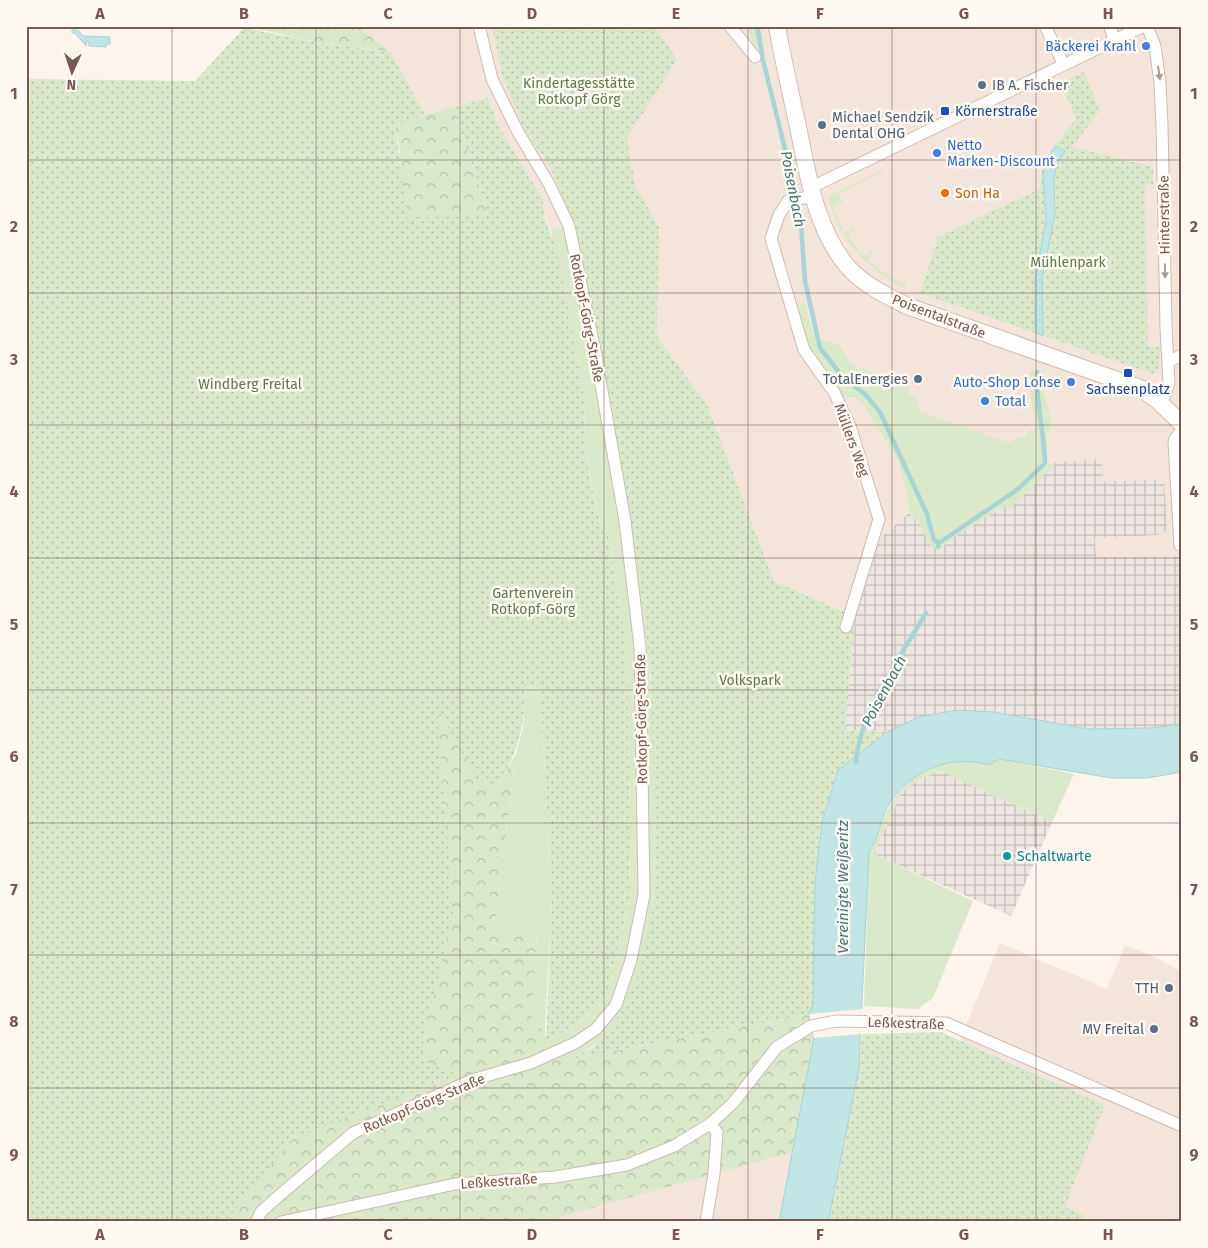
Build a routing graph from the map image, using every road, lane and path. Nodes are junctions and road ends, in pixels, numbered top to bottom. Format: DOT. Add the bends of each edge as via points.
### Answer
graph roads {
  1 [pos="479,26"];
  2 [pos="730,26"];
  3 [pos="777,26"];
  4 [pos="1045,26"];
  5 [pos="1110,26"];
  6 [pos="1146,26"];
  7 [pos="1114,41"];
  8 [pos="755,57"];
  9 [pos="1064,65"];
  10 [pos="805,195"];
  11 [pos="1182,355"];
  12 [pos="1168,362"];
  13 [pos="1158,401"];
  14 [pos="1182,424"];
  15 [pos="1182,430"];
  16 [pos="1182,545"];
  17 [pos="846,627"];
  18 [pos="710,1124"];
  19 [pos="1182,1126"];
  20 [pos="256,1222"];
  21 [pos="281,1222"];
  22 [pos="706,1222"];
  1 -- 20 [label="street, Rotkopf-Görg-Straße" via="492,79 518,132 550,184 569,226 595,351 625,520 640,647 644,895 631,960 616,1005 596,1029 575,1043 531,1063 472,1080 353,1134 274,1200"];
  2 -- 8 [label="street"];
  3 -- 10 [label="main road, Poisentalstraße"];
  4 -- 9 [label="street"];
  5 -- 7 [label="street"];
  6 -- 7 [label="street"];
  6 -- 12 [label="street, Hinterstraße, one-way" via="1154,41 1160,83"];
  7 -- 9 [label="street"];
  9 -- 10 [label="street"];
  10 -- 13 [label="main road, Poisentalstraße" via="827,237 849,268 880,293 940,319 1140,388"];
  10 -- 17 [label="street, Müllers Weg" via="788,201 779,215 772,238 804,350 834,392 850,426 879,519"];
  11 -- 12 [label="street"];
  12 -- 13 [label="street, Hinterstraße" via="1169,383"];
  13 -- 14 [label="main road, Poisentalstraße"];
  15 -- 16 [label="street" via="1174,443"];
  18 -- 19 [label="street, Leßkestraße" via="733,1103 777,1047 812,1026 863,1020 946,1023"];
  18 -- 21 [label="street, Leßkestraße" via="674,1146 627,1165 555,1177 455,1184"];
  18 -- 22 [label="street" via="717,1132"];
}
